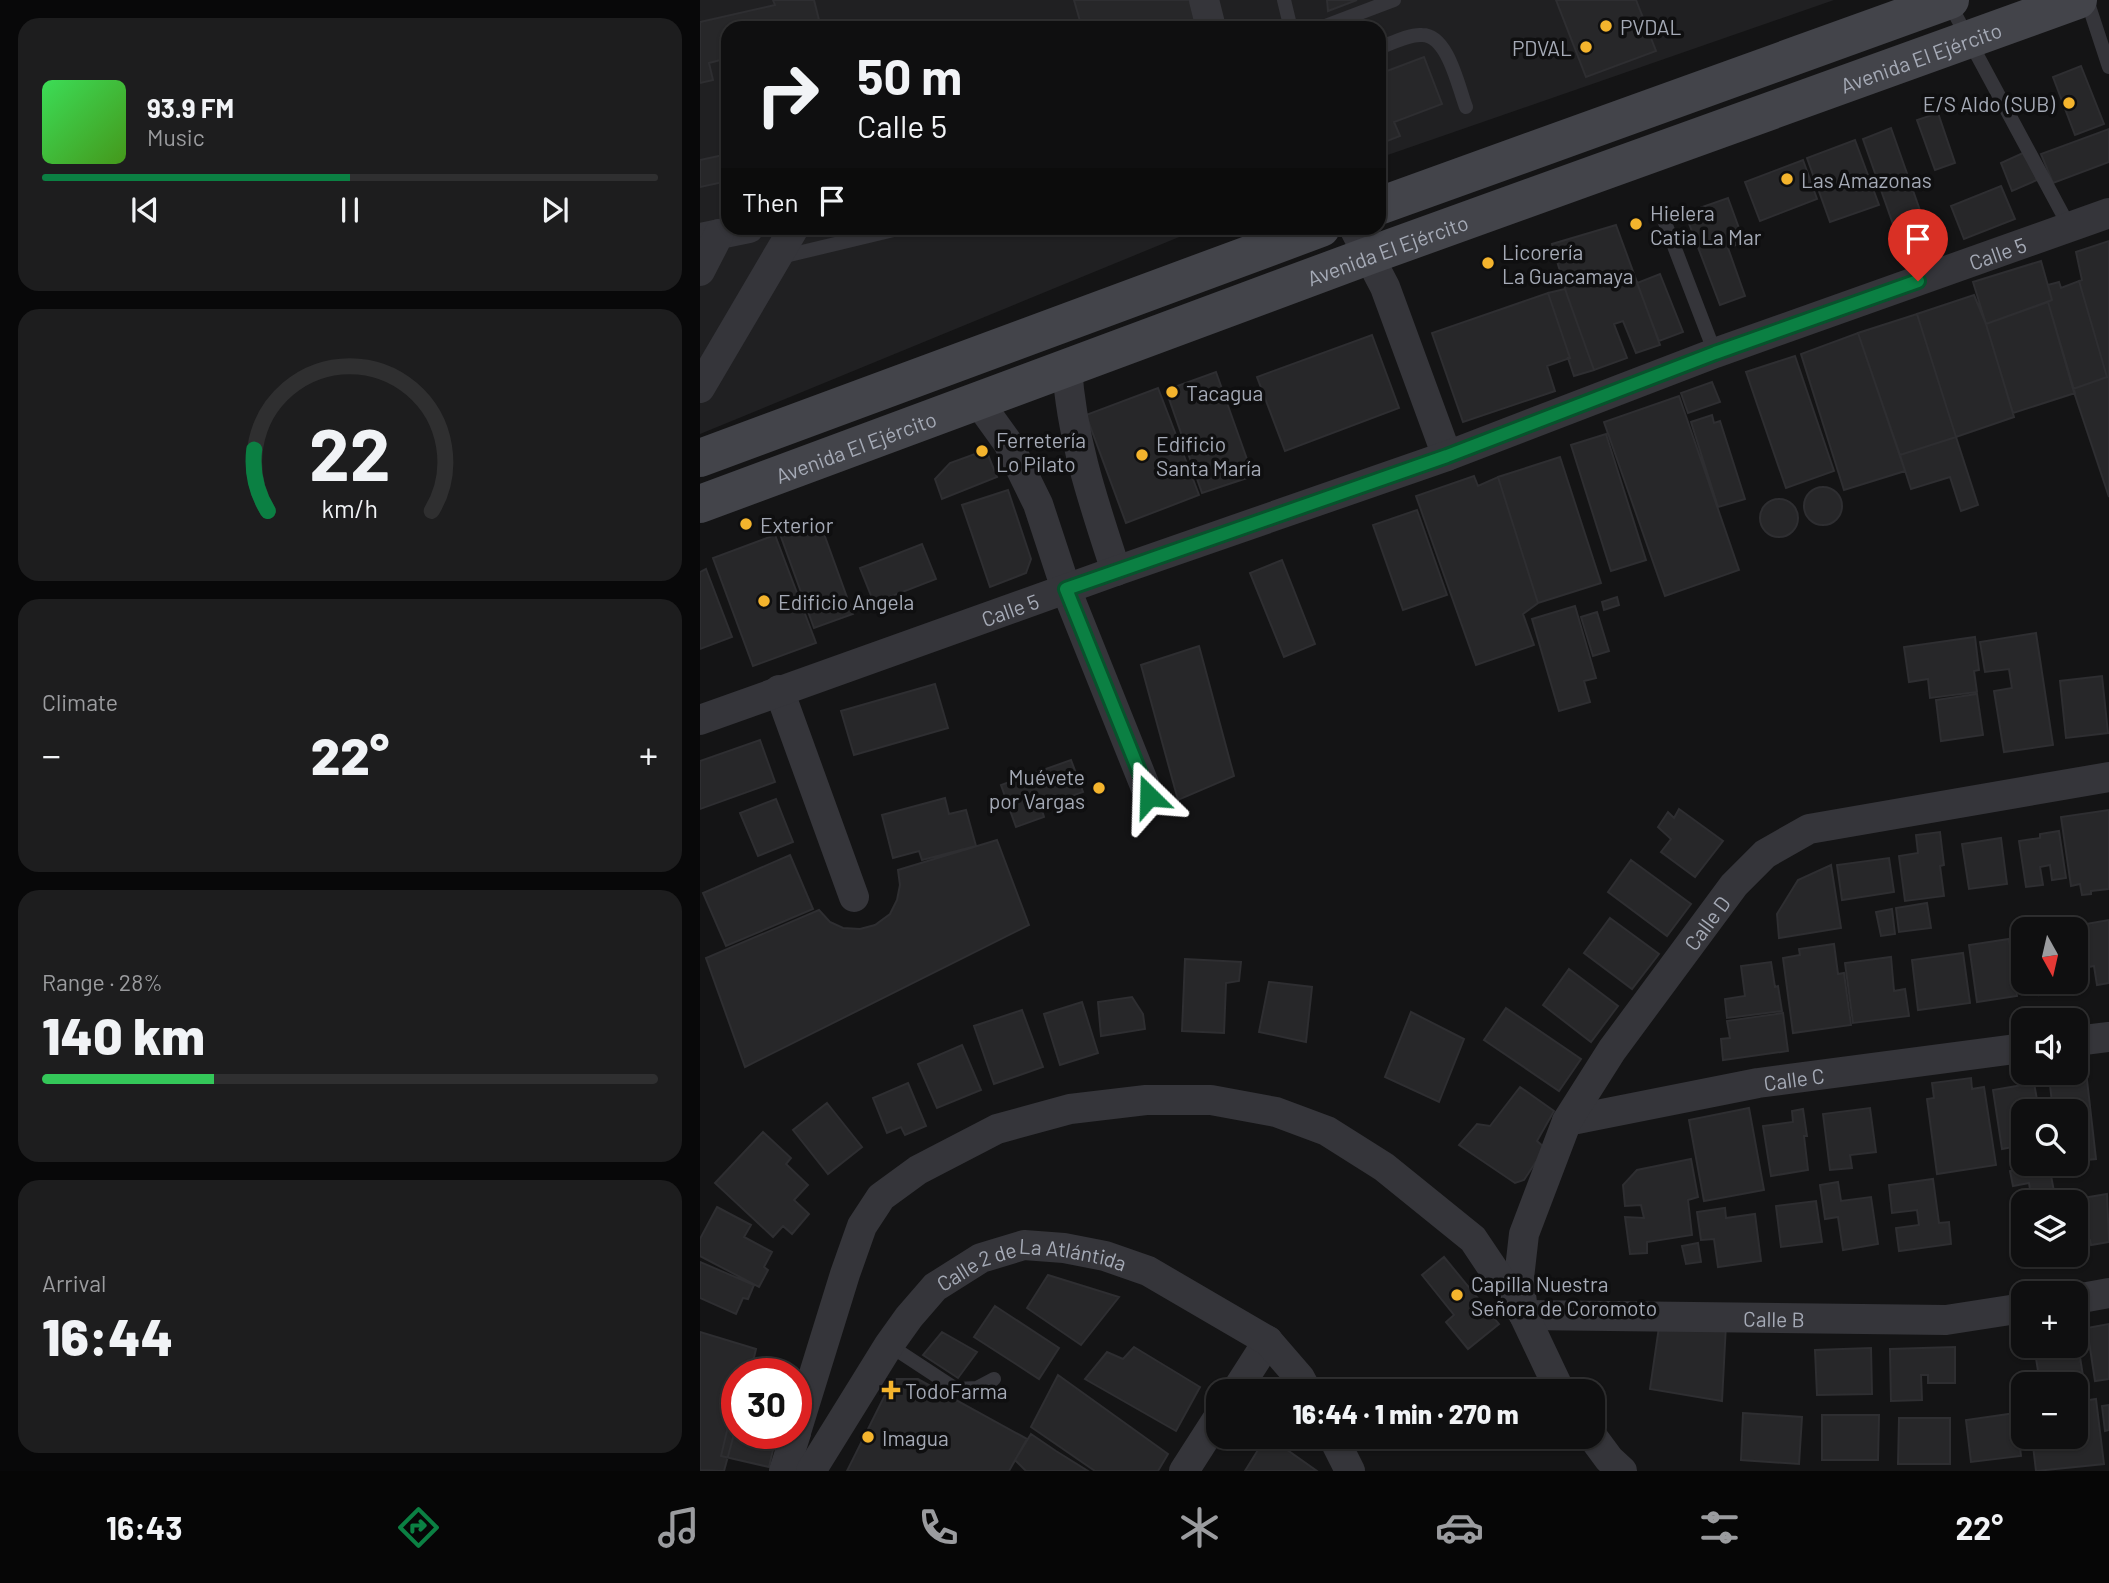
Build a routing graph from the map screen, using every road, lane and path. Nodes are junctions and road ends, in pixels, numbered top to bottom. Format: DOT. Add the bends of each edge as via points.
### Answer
graph roads {
  1 [pos="1204,0"];
  2 [pos="1284,0"];
  3 [pos="1394,0"];
  4 [pos="1949,0"];
  5 [pos="2078,0"];
  6 [pos="2087,0"];
  7 [pos="1209,21"];
  8 [pos="1289,21"];
  9 [pos="1338,21"];
  10 [pos="1970,39"];
  11 [pos="1386,46"];
  12 [pos="2109,67"];
  13 [pos="1726,80"];
  14 [pos="1466,107"];
  15 [pos="1742,122"];
  16 [pos="1386,203"];
  17 [pos="2109,213"];
  18 [pos="1664,220"];
  19 [pos="2070,228"];
  20 [pos="1386,234"];
  21 [pos="790,235"];
  22 [pos="872,235"];
  23 [pos="1302,235"];
  24 [pos="1383,235"];
  25 [pos="709,236"];
  26 [pos="1361,242"];
  27 [pos="775,260"];
  28 [pos="700,271"];
  29 [pos="1715,353"];
  30 [pos="1067,366"];
  31 [pos="700,388"];
  32 [pos="976,400"];
  33 [pos="1447,456"];
  34 [pos="700,458"];
  35 [pos="700,504"];
  36 [pos="1116,571"];
  37 [pos="1066,589"];
  38 [pos="779,690"];
  39 [pos="700,720"];
  40 [pos="2109,777"];
  41 [pos="1149,796"];
  42 [pos="854,897"];
  43 [pos="2109,1037"];
  44 [pos="2088,1040"];
  45 [pos="2011,1050"];
  46 [pos="1567,1121"];
  47 [pos="2109,1293"];
  48 [pos="2088,1297"];
  49 [pos="2011,1310"];
  50 [pos="1524,1315"];
  51 [pos="1268,1341"];
  52 [pos="889,1345"];
  53 [pos="994,1379"];
  54 [pos="1244,1379"];
  55 [pos="1301,1379"];
  56 [pos="1554,1379"];
  57 [pos="812,1381"];
  58 [pos="1206,1437"];
  59 [pos="791,1449"];
  60 [pos="1339,1449"];
  61 [pos="1602,1449"];
  62 [pos="784,1471"];
  63 [pos="811,1471"];
  64 [pos="1184,1471"];
  65 [pos="1350,1471"];
  66 [pos="1622,1471"];
  1 -- 7 [label="street"];
  2 -- 8 [label="lane"];
  3 -- 9 [label="lane"];
  4 -- 10 [label="lane"];
  4 -- 13 [label="main road, Avenida El Ejército"];
  5 -- 10 [label="main road, Avenida El Ejército"];
  6 -- 12 [label="lane"];
  10 -- 15 [label="main road, Avenida El Ejército"];
  10 -- 19 [label="lane"];
  11 -- 14 [label="lane" via="1420,34 1434,37 1443,46"];
  13 -- 15 [label="main road"];
  13 -- 16 [label="main road, Avenida El Ejército"];
  15 -- 20 [label="main road, Avenida El Ejército"];
  17 -- 19 [label="street, Calle 5"];
  18 -- 29 [label="lane"];
  19 -- 29 [label="street, Calle 5"];
  21 -- 27 [label="street"];
  22 -- 27 [label="lane"];
  23 -- 34 [label="main road, Avenida El Ejército"];
  24 -- 26 [label="main road, Avenida El Ejército"];
  25 -- 28 [label="street"];
  26 -- 30 [label="main road, Avenida El Ejército"];
  26 -- 33 [label="street" via="1385,287"];
  27 -- 31 [label="street"];
  29 -- 33 [label="street, Calle 5"];
  30 -- 32 [label="main road, Avenida El Ejército"];
  30 -- 36 [label="street" via="1073,422 1089,489"];
  32 -- 35 [label="main road, Avenida El Ejército"];
  32 -- 37 [label="street" via="1008,443 1038,504"];
  33 -- 36 [label="street, Calle 5"];
  36 -- 37 [label="street, Calle 5"];
  37 -- 38 [label="street, Calle 5"];
  37 -- 41 [label="street"];
  38 -- 39 [label="street, Calle 5"];
  38 -- 42 [label="street"];
  40 -- 46 [label="street, Calle D" via="1809,828 1765,854 1726,896 1612,1049"];
  43 -- 44 [label="street"];
  45 -- 46 [label="street, Calle C" via="1758,1083"];
  46 -- 50 [label="street, Calle D" via="1524,1234 1520,1278"];
  47 -- 48 [label="street"];
  49 -- 50 [label="street, Calle B" via="1946,1320"];
  50 -- 56 [label="street"];
  50 -- 57 [label="street" via="1473,1239 1384,1167 1327,1130 1276,1112 1212,1100 1146,1100 1070,1109 997,1129 918,1170 881,1197 862,1226"];
  51 -- 52 [label="street, Calle 2 de La Atlántida" via="1148,1271 1105,1256 1024,1245 981,1258 935,1287"];
  51 -- 54 [label="street"];
  51 -- 55 [label="street, Calle 2 de La Atlántida"];
  52 -- 53 [label="lane" via="956,1389 977,1388"];
  52 -- 63 [label="street, Calle 2 de La Atlántida"];
  58 -- 64 [label="street"];
  59 -- 62 [label="street"];
  60 -- 65 [label="street"];
  61 -- 66 [label="street"];
}
